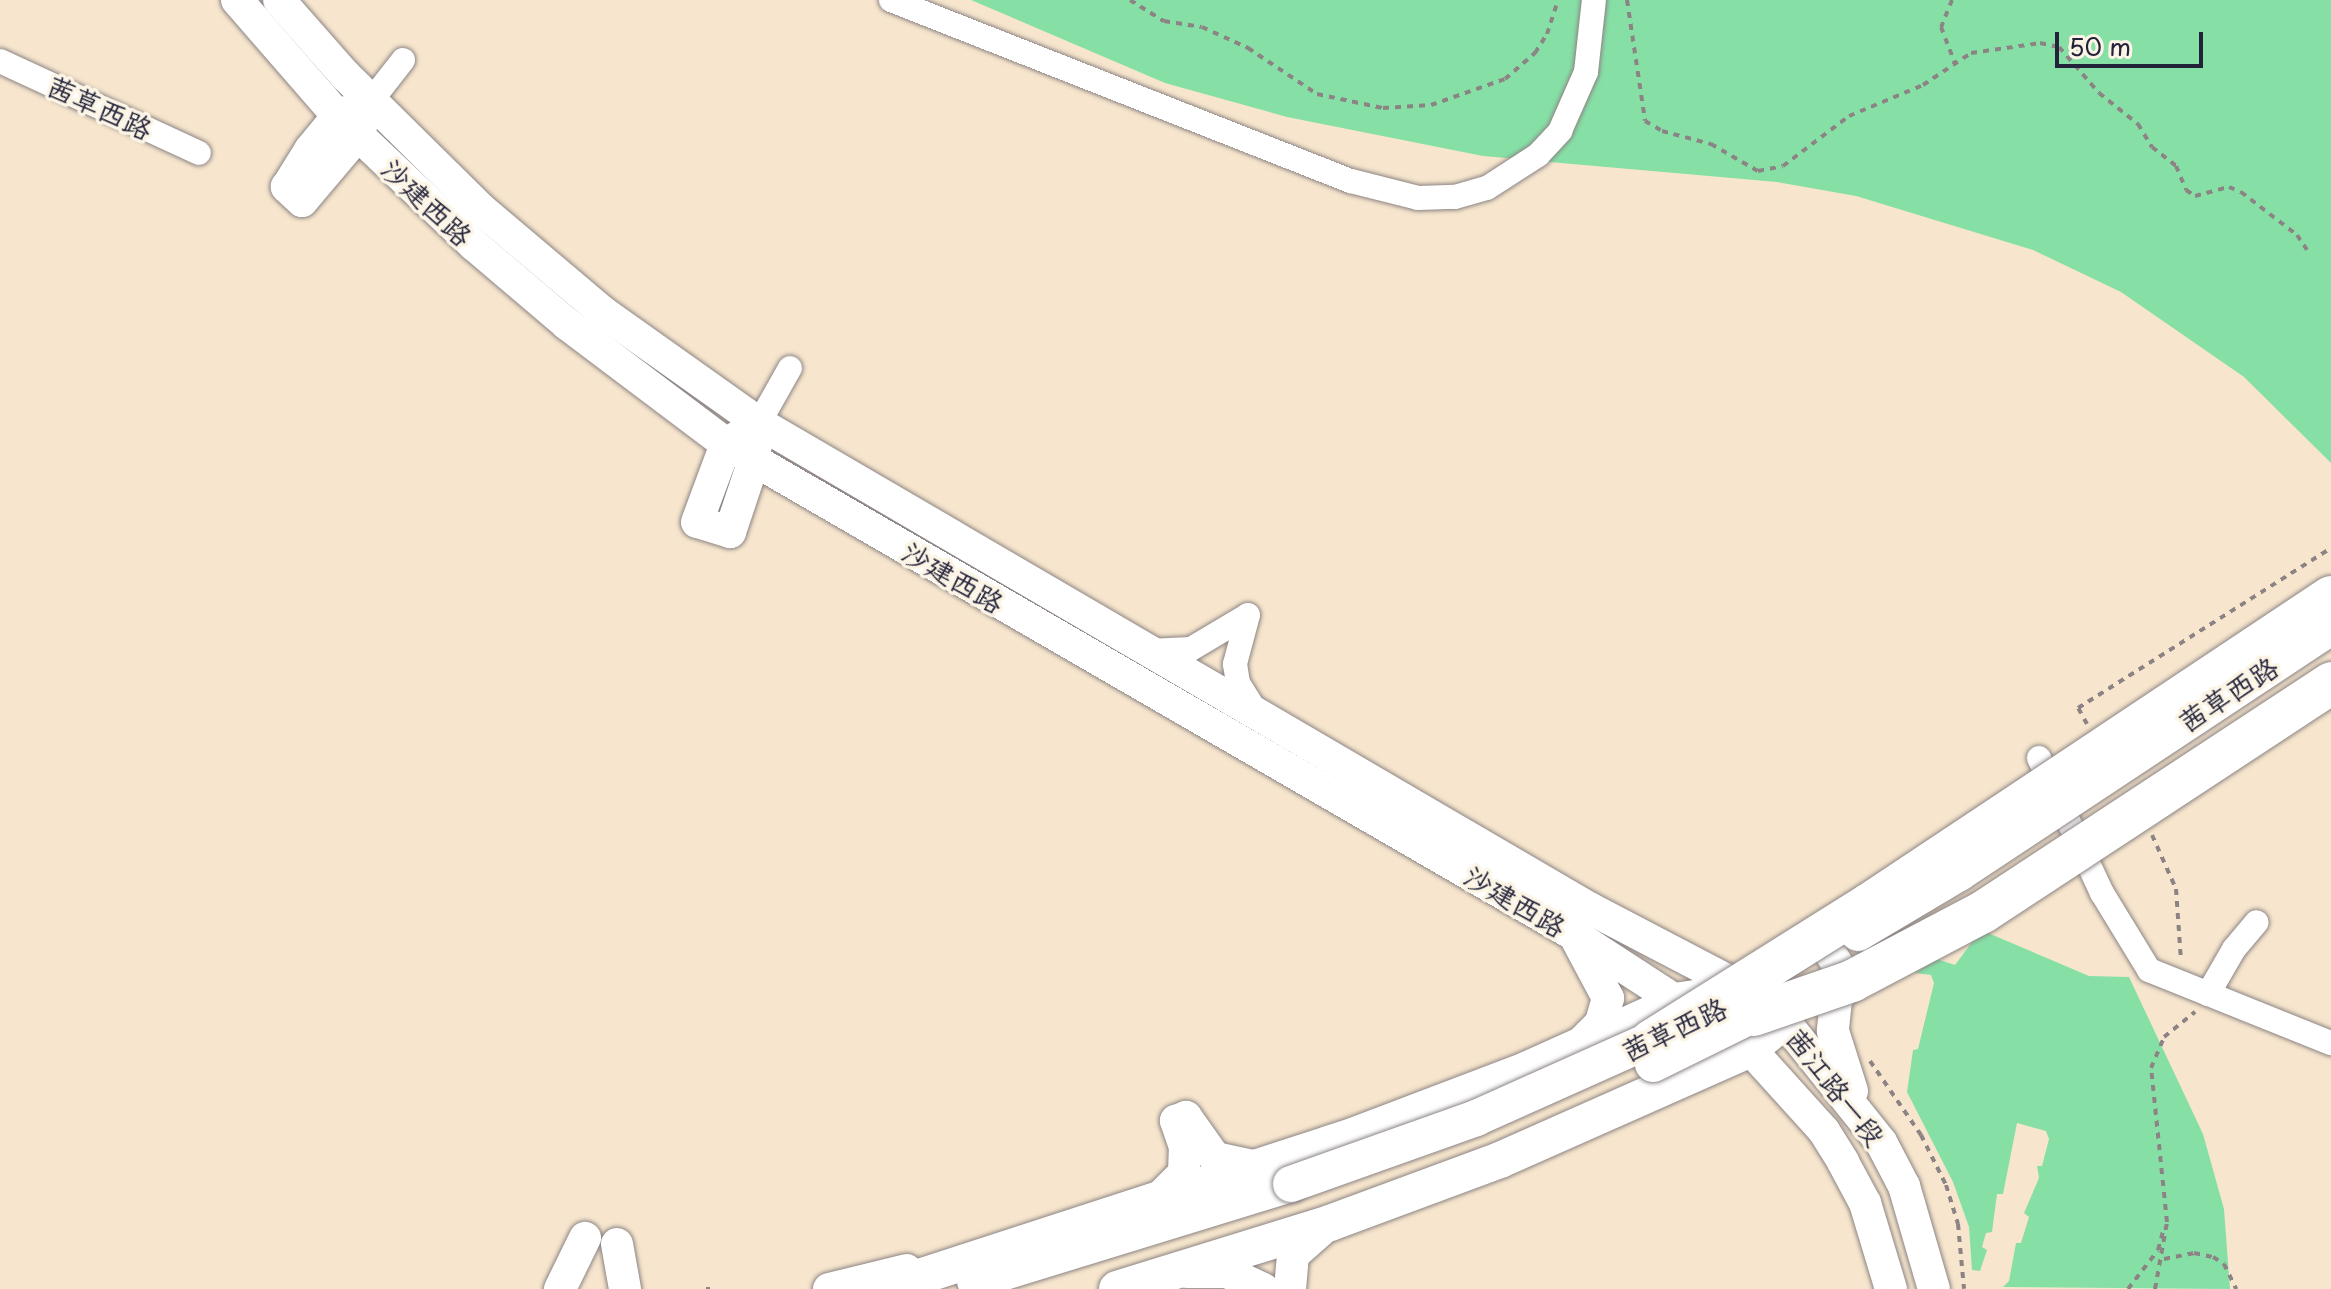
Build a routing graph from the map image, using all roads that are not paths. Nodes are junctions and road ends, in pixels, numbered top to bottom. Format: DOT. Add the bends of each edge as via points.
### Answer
graph roads {
  1 [pos="237,0"];
  2 [pos="279,0"];
  3 [pos="891,0"];
  4 [pos="1594,0"];
  5 [pos="403,60"];
  6 [pos="0,61"];
  7 [pos="371,101"];
  8 [pos="348,126"];
  9 [pos="199,153"];
  10 [pos="790,368"];
  11 [pos="759,423"];
  12 [pos="726,444"];
  13 [pos="754,460"];
  14 [pos="2331,597"];
  15 [pos="2331,627"];
  16 [pos="1142,650"];
  17 [pos="2331,653"];
  18 [pos="2331,683"];
  19 [pos="1264,721"];
  20 [pos="2039,758"];
  21 [pos="2062,802"];
  22 [pos="2082,842"];
  23 [pos="2257,922"];
  24 [pos="1573,934"];
  25 [pos="1824,943"];
  26 [pos="1848,981"];
  27 [pos="2216,998"];
  28 [pos="1682,1000"];
  29 [pos="1758,1018"];
  30 [pos="1651,1041"];
  31 [pos="2331,1043"];
  32 [pos="1575,1049"];
  33 [pos="1526,1070"];
  34 [pos="1858,1108"];
  35 [pos="1556,1137"];
  36 [pos="1257,1167"];
  37 [pos="1295,1194"];
  38 [pos="1160,1197"];
  39 [pos="1330,1223"];
  40 [pos="585,1238"];
  41 [pos="617,1244"];
  42 [pos="1007,1246"];
  43 [pos="1172,1272"];
  44 [pos="560,1289"];
  45 [pos="577,1289"];
  46 [pos="610,1289"];
  47 [pos="625,1289"];
  48 [pos="829,1289"];
  49 [pos="882,1289"];
  50 [pos="949,1289"];
  51 [pos="1025,1289"];
  52 [pos="1117,1289"];
  53 [pos="1263,1289"];
  54 [pos="1290,1289"];
  55 [pos="1891,1289"];
  56 [pos="1934,1289"];
  1 -- 8 [label="main road, 沙建西路"];
  2 -- 7 [label="main road, 沙建西路"];
  3 -- 4 [label="street" via="1351,181 1418,198 1455,197 1487,188 1538,155 1560,131 1586,72"];
  5 -- 7 [label="street"];
  6 -- 9 [label="street, 茜草西路"];
  7 -- 8 [label="main road"];
  7 -- 11 [label="main road, 沙建西路" via="549,269"];
  8 -- 12 [label="main road, 沙建西路" via="533,296"];
  10 -- 11 [label="street"];
  11 -- 12 [label="main road"];
  11 -- 13 [label="main road"];
  11 -- 16 [label="main road, 沙建西路"];
  12 -- 13 [label="main road, 沙建西路"];
  12 -- 13 [label="main road" via="697,522 730,532"];
  13 -- 24 [label="main road, 沙建西路"];
  14 -- 30 [label="highway, bridge" via="1868,905"];
  15 -- 30 [label="main road, 茜草西路, bridge" via="1959,873 1822,953"];
  16 -- 19 [label="main road, 沙建西路"];
  16 -- 19 [label="street" via="1191,649 1248,615 1235,664 1247,700"];
  17 -- 29 [label="main road, 茜草西路, bridge" via="1970,892"];
  18 -- 29 [label="highway, bridge" via="1983,912 1852,981"];
  19 -- 29 [label="main road, 沙建西路" via="1589,908"];
  20 -- 21 [label="street"];
  21 -- 22 [label="street"];
  21 -- 25 [label="main road"];
  22 -- 26 [label="main road"];
  22 -- 27 [label="street" via="2102,893 2149,970"];
  23 -- 27 [label="street" via="2234,949"];
  24 -- 28 [label="main road, 沙建西路"];
  24 -- 32 [label="main road" via="1608,998 1601,1023"];
  25 -- 26 [label="main road"];
  25 -- 29 [label="main road"];
  26 -- 29 [label="main road"];
  26 -- 34 [label="main road" via="1836,1000 1833,1031"];
  27 -- 31 [label="street"];
  28 -- 29 [label="main road"];
  28 -- 29 [label="main road, 沙建西路"];
  28 -- 32 [label="main road"];
  29 -- 34 [label="main road, 茜江路一段"];
  29 -- 35 [label="main road"];
  29 -- 37 [label="main road, 茜草西路, bridge" via="1486,1138"];
  29 -- 55 [label="main road, 茜江路一段" via="1865,1203"];
  30 -- 37 [label="main road, 茜草西路, bridge"];
  32 -- 33 [label="main road"];
  33 -- 35 [label="main road"];
  33 -- 36 [label="main road"];
  34 -- 56 [label="main road, 茜江路一段" via="1904,1186"];
  35 -- 39 [label="main road"];
  36 -- 38 [label="main road"];
  36 -- 38 [label="main road" via="1215,1158 1186,1117 1176,1121 1185,1147 1184,1173"];
  37 -- 50 [label="main road, 茜草西路"];
  37 -- 51 [label="main road, 茜草西路"];
  38 -- 42 [label="main road"];
  39 -- 43 [label="main road"];
  39 -- 54 [label="main road" via="1299,1245 1289,1268"];
  40 -- 41 [label="main road"];
  40 -- 44 [label="main road"];
  40 -- 45 [label="main road"];
  41 -- 46 [label="main road"];
  41 -- 47 [label="main road"];
  42 -- 48 [label="main road"];
  42 -- 49 [label="main road"];
  43 -- 52 [label="main road"];
  43 -- 53 [label="main road" via="1227,1272"];
}
